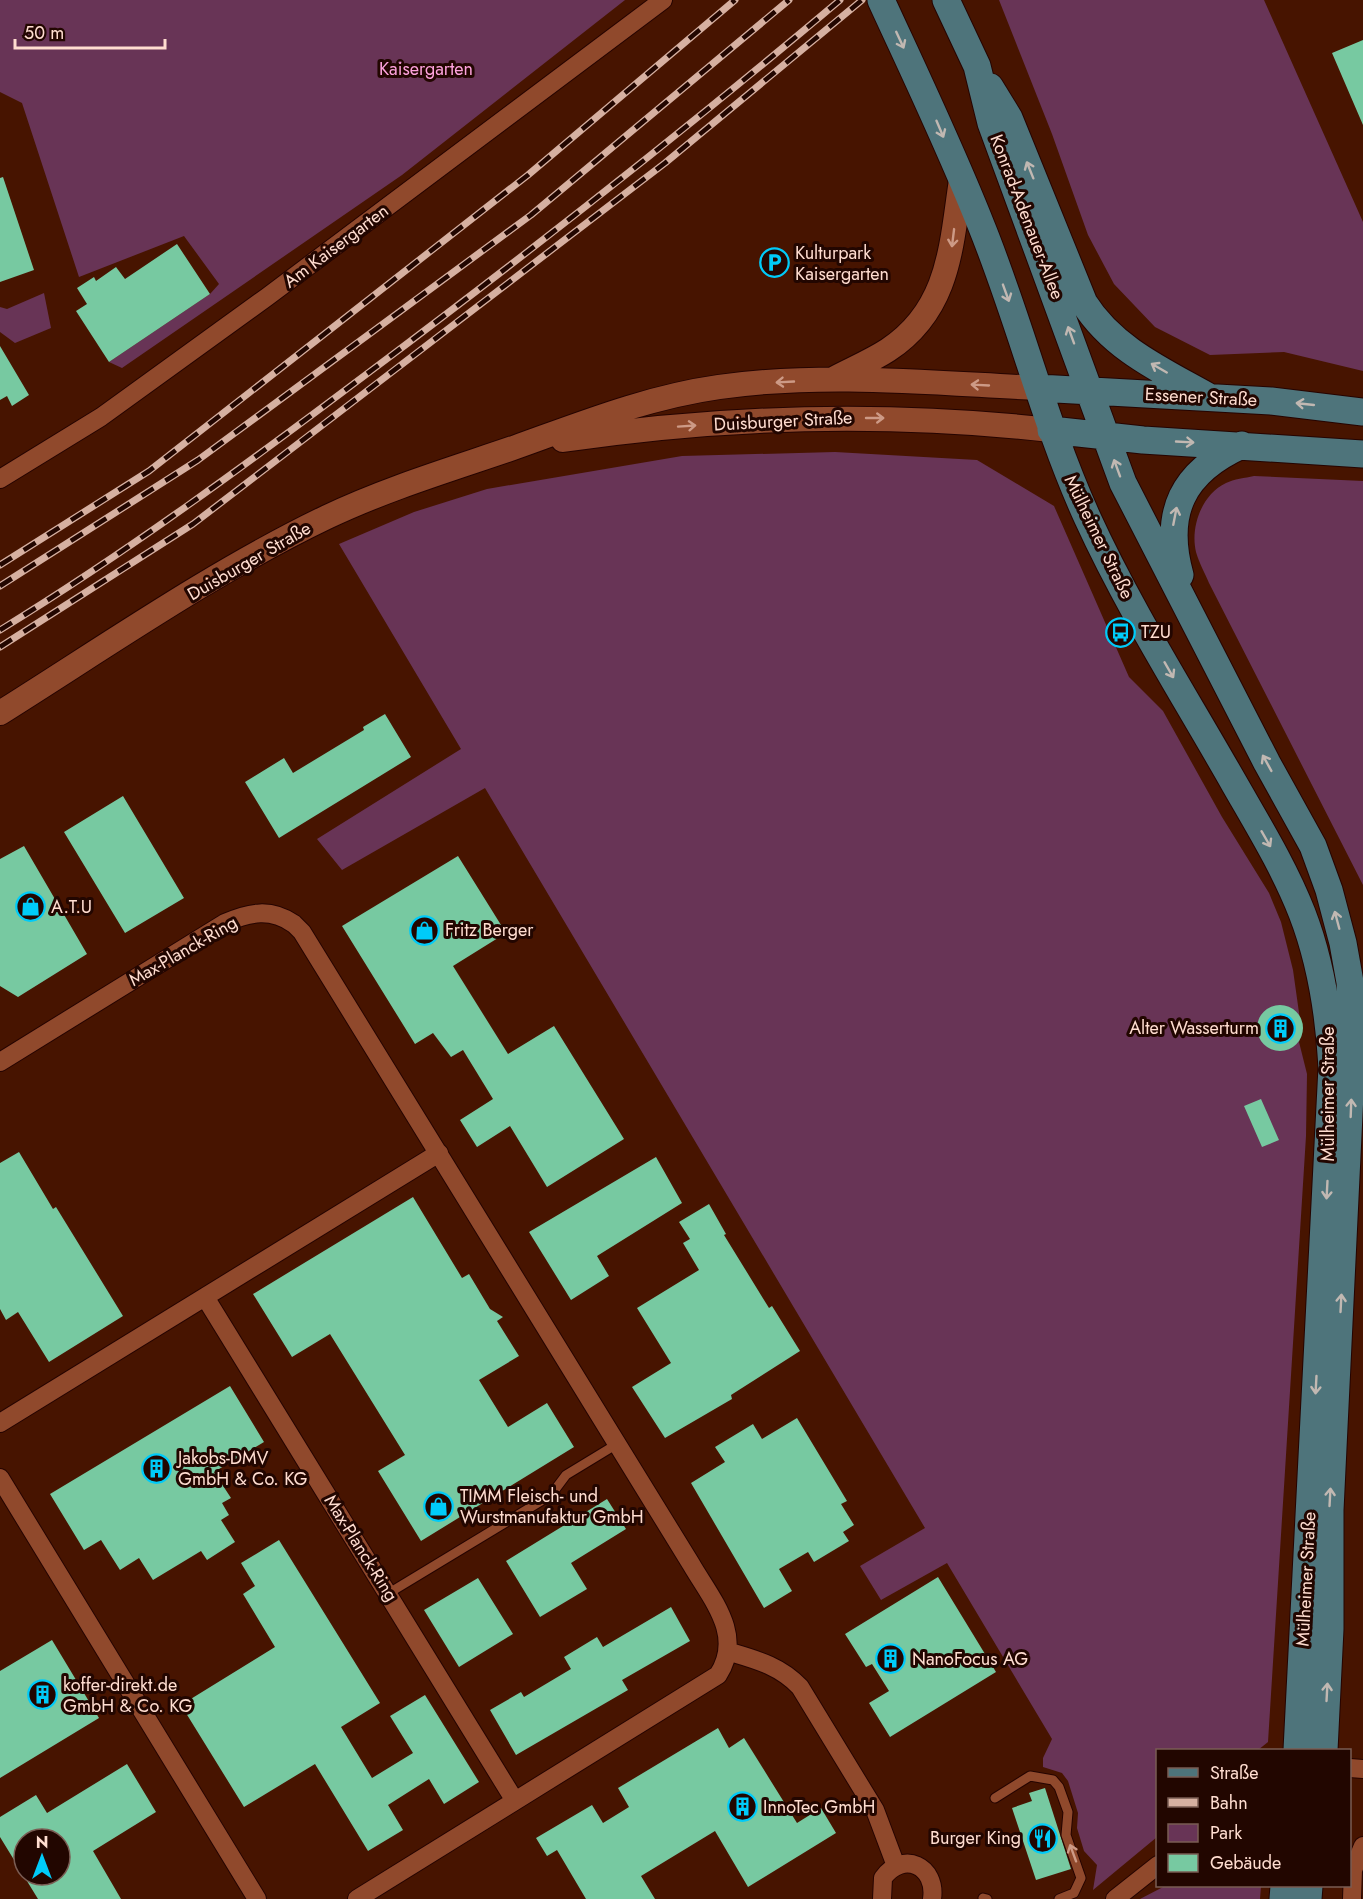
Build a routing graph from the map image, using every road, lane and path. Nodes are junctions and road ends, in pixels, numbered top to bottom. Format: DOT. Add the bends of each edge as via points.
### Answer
graph roads {
  1 [pos="663,0"];
  2 [pos="881,0"];
  3 [pos="946,0"];
  4 [pos="977,66"];
  5 [pos="961,180"];
  6 [pos="831,380"];
  7 [pos="1038,388"];
  8 [pos="1090,391"];
  9 [pos="1209,397"];
  10 [pos="1363,412"];
  11 [pos="1051,430"];
  12 [pos="1106,436"];
  13 [pos="1242,445"];
  14 [pos="516,447"];
  15 [pos="1363,454"];
  16 [pos="0,478"];
  17 [pos="1190,614"];
  18 [pos="0,712"];
  19 [pos="0,1062"];
  20 [pos="439,1153"];
  21 [pos="205,1297"];
  22 [pos="0,1423"];
  23 [pos="617,1444"];
  24 [pos="0,1478"];
  25 [pos="389,1593"];
  26 [pos="730,1652"];
  27 [pos="1297,1749"];
  28 [pos="1324,1749"];
  29 [pos="995,1798"];
  30 [pos="515,1801"];
  31 [pos="1362,1857"];
  32 [pos="896,1866"];
  33 [pos="1156,1867"];
  34 [pos="257,1899"];
  35 [pos="357,1899"];
  36 [pos="882,1899"];
  37 [pos="932,1899"];
  38 [pos="1059,1899"];
  39 [pos="1115,1899"];
  40 [pos="1352,1899"];
  1 -- 16 [label="street, Am Kaisergarten" via="249,311 101,417"];
  2 -- 5 [label="main road, one-way"];
  3 -- 4 [label="main road, Konrad-Adenauer-Allee"];
  8 -- 4 [label="main road, Konrad-Adenauer-Allee, one-way" via="991,123"];
  9 -- 4 [label="main road, one-way" via="1127,350 1096,322 1084,303 1009,118"];
  5 -- 6 [label="main road, one-way" via="948,267 931,306 906,336 888,350"];
  5 -- 7 [label="main road, one-way" via="981,225"];
  7 -- 6 [label="main road, Duisburger Straße, one-way"];
  6 -- 14 [label="main road, Duisburger Straße, one-way" via="748,384 678,394 615,410"];
  7 -- 8 [label="main road, Essener Straße"];
  7 -- 11 [label="main road"];
  8 -- 9 [label="main road, Essener Straße"];
  8 -- 12 [label="main road, Konrad-Adenauer-Allee"];
  10 -- 9 [label="main road, Essener Straße, one-way"];
  11 -- 12 [label="main road"];
  14 -- 11 [label="main road, Duisburger Straße, one-way" via="628,430 822,418 884,418"];
  11 -- 27 [label="main road, Mülheimer Straße, one-way" via="1106,555 1289,883 1316,959 1326,1008 1332,1068"];
  12 -- 13 [label="main road, one-way"];
  17 -- 12 [label="main road, Mülheimer Straße, one-way" via="1123,483"];
  13 -- 15 [label="main road"];
  17 -- 13 [label="main road, one-way" via="1177,565 1173,518 1200,471"];
  14 -- 18 [label="main road, Duisburger Straße" via="393,489 316,523 176,603"];
  28 -- 17 [label="main road, Mülheimer Straße, one-way" via="1330,1629 1329,1510 1350,1132 1350,982 1329,890 1313,846"];
  19 -- 20 [label="street, Max-Planck-Ring" via="225,923 256,912 276,914 302,932"];
  20 -- 21 [label="street"];
  20 -- 23 [label="street, Max-Planck-Ring"];
  21 -- 22 [label="street"];
  21 -- 25 [label="street, Max-Planck-Ring"];
  23 -- 25 [label="lane" via="566,1475 551,1495"];
  23 -- 26 [label="street, Max-Planck-Ring" via="716,1606 727,1628"];
  24 -- 34 [label="street"];
  25 -- 30 [label="street, Max-Planck-Ring"];
  26 -- 30 [label="street" via="718,1675 705,1685"];
  26 -- 32 [label="street" via="778,1668 800,1687 875,1810"];
  38 -- 29 [label="lane, one-way" via="1074,1893 1081,1878 1066,1835 1068,1812 1059,1787 1053,1780 1030,1776"];
  30 -- 35 [label="street"];
  31 -- 40 [label="street" via="1353,1870"];
  32 -- 36 [label="street" via="883,1878"];
  32 -- 37 [label="street" via="907,1863 926,1871 934,1889"];
  33 -- 39 [label="street"];
}
